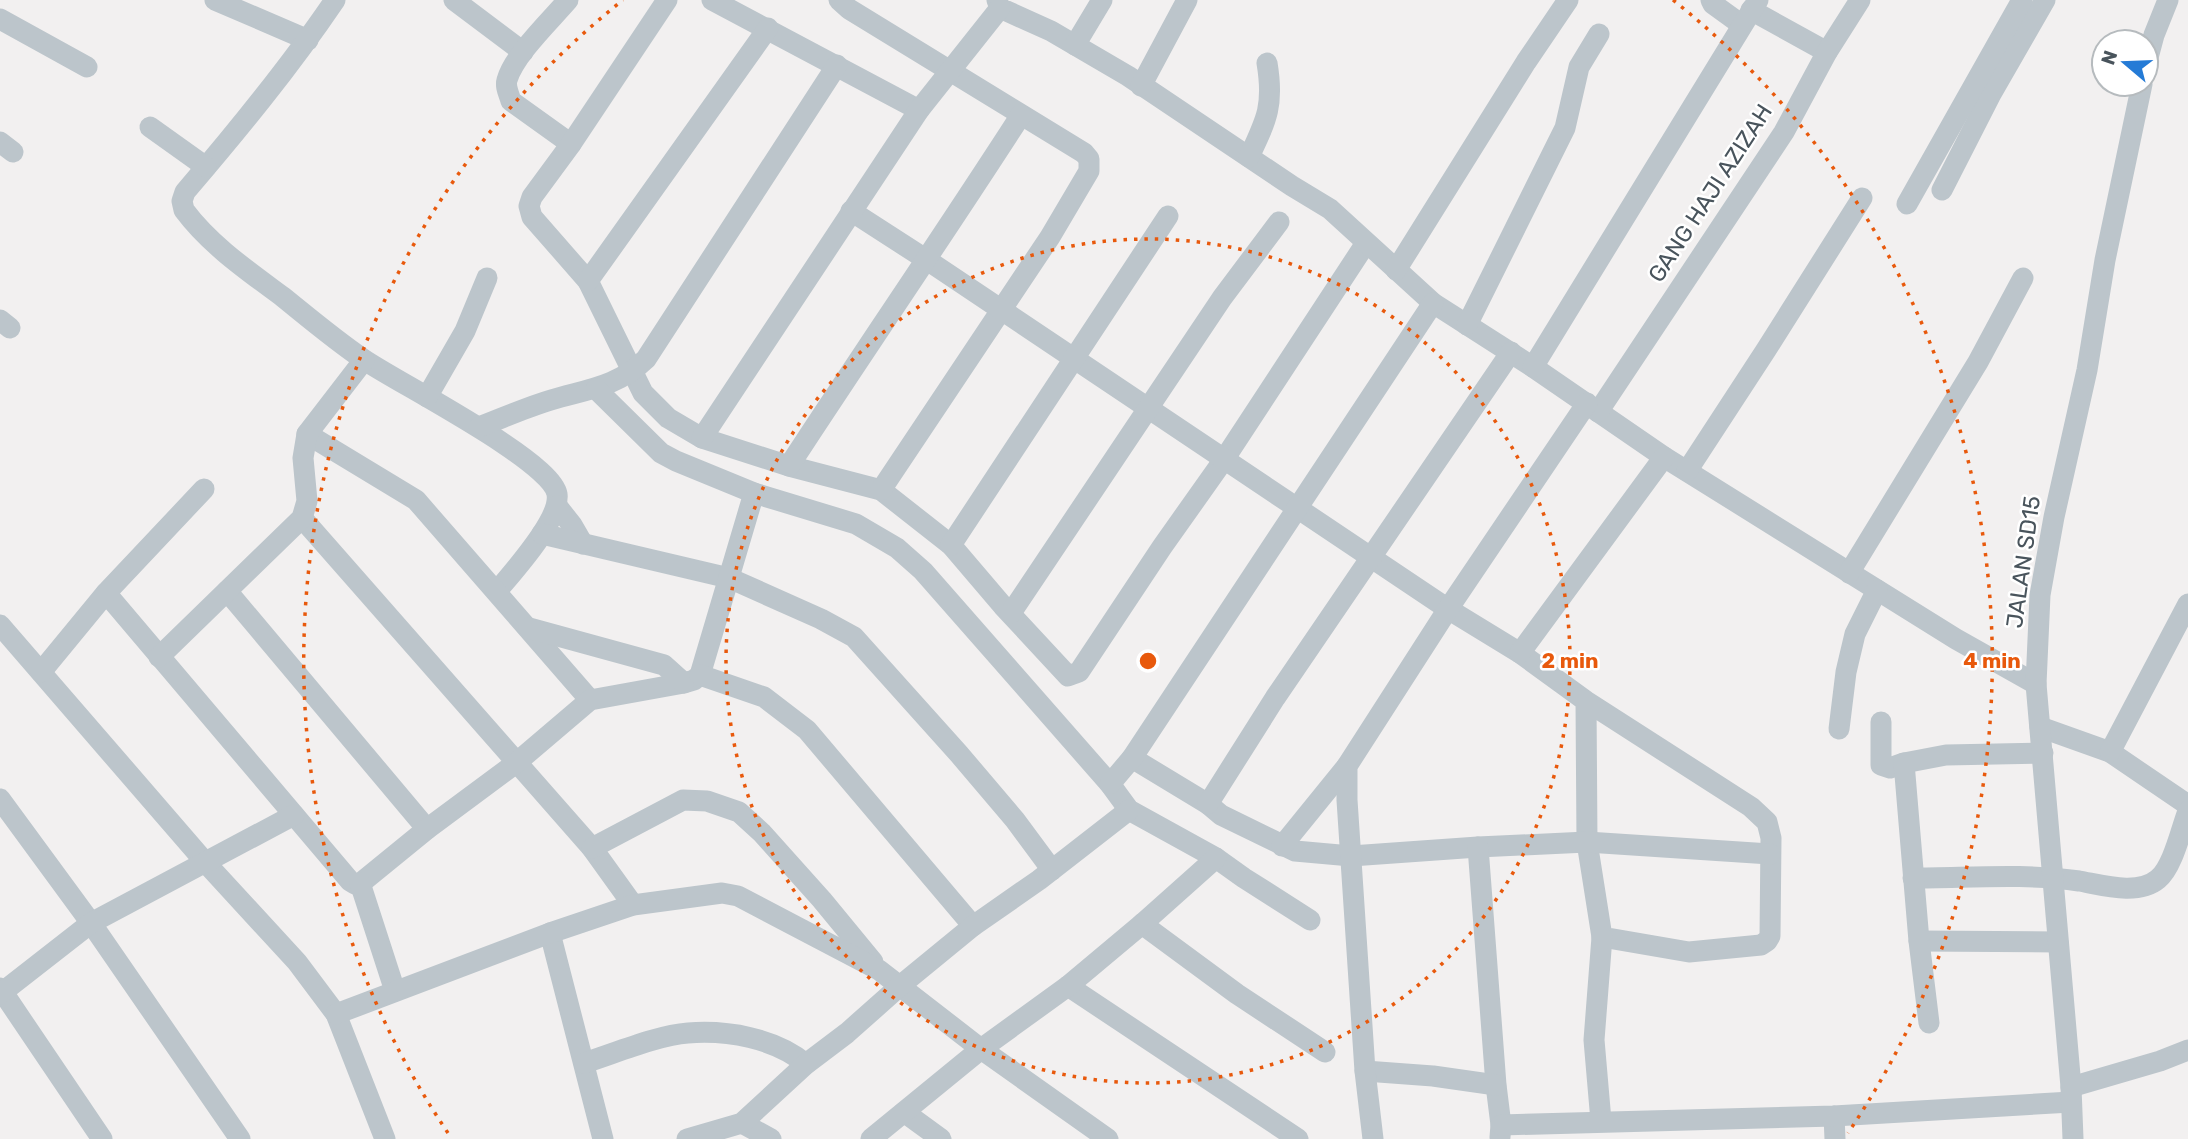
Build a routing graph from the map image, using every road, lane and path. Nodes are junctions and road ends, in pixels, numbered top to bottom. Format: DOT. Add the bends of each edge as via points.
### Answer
graph roads {
  1 [pos="215,0"];
  2 [pos="335,0"];
  3 [pos="454,0"];
  4 [pos="568,0"];
  5 [pos="667,0"];
  6 [pos="712,0"];
  7 [pos="839,0"];
  8 [pos="1102,0"];
  9 [pos="1187,0"];
  10 [pos="1567,0"];
  11 [pos="1711,0"];
  12 [pos="1860,0"];
  13 [pos="2022,0"];
  14 [pos="2045,0"];
  15 [pos="2168,0"];
  16 [pos="999,4"];
  17 [pos="1750,12"];
  18 [pos="0,19"];
  19 [pos="768,28"];
  20 [pos="2157,28"];
  21 [pos="1599,34"];
  22 [pos="308,40"];
  23 [pos="1075,45"];
  24 [pos="523,52"];
  25 [pos="1827,52"];
  26 [pos="1267,63"];
  27 [pos="836,65"];
  28 [pos="87,67"];
  29 [pos="950,71"];
  30 [pos="1141,86"];
  31 [pos="2139,98"];
  32 [pos="919,110"];
  33 [pos="1021,115"];
  34 [pos="150,127"];
  35 [pos="571,144"];
  36 [pos="1249,158"];
  37 [pos="206,167"];
  38 [pos="1942,190"];
  39 [pos="1862,198"];
  40 [pos="1907,205"];
  41 [pos="851,211"];
  42 [pos="1168,216"];
  43 [pos="1279,222"];
  44 [pos="1366,243"];
  45 [pos="927,260"];
  46 [pos="1396,270"];
  47 [pos="487,278"];
  48 [pos="2023,278"];
  49 [pos="588,281"];
  50 [pos="1433,303"];
  51 [pos="1000,310"];
  52 [pos="1467,325"];
  53 [pos="1511,352"];
  54 [pos="1074,359"];
  55 [pos="364,360"];
  56 [pos="1533,367"];
  57 [pos="628,375"];
  58 [pos="600,388"];
  59 [pos="427,397"];
  60 [pos="1592,407"];
  61 [pos="1148,408"];
  62 [pos="479,427"];
  63 [pos="307,434"];
  64 [pos="702,438"];
  65 [pos="1664,457"];
  66 [pos="1225,458"];
  67 [pos="789,466"];
  68 [pos="1687,471"];
  69 [pos="204,489"];
  70 [pos="881,490"];
  71 [pos="754,493"];
  72 [pos="557,506"];
  73 [pos="1297,509"];
  74 [pos="302,518"];
  75 [pos="542,534"];
  76 [pos="583,544"];
  77 [pos="951,545"];
  78 [pos="1372,558"];
  79 [pos="1849,573"];
  80 [pos="729,578"];
  81 [pos="1877,590"];
  82 [pos="227,591"];
  83 [pos="498,591"];
  84 [pos="106,593"];
  85 [pos="2188,604"];
  86 [pos="1448,609"];
  87 [pos="1011,613"];
  88 [pos="0,625"];
  89 [pos="529,628"];
  90 [pos="1520,653"];
  91 [pos="159,657"];
  92 [pos="41,673"];
  93 [pos="692,679"];
  94 [pos="2036,684"];
  95 [pos="590,700"];
  96 [pos="1586,701"];
  97 [pos="1881,722"];
  98 [pos="2040,727"];
  99 [pos="1839,729"];
  100 [pos="2110,752"];
  101 [pos="2043,753"];
  102 [pos="516,763"];
  103 [pos="1904,763"];
  104 [pos="1347,766"];
  105 [pos="1121,771"];
  106 [pos="0,799"];
  107 [pos="1208,804"];
  108 [pos="2188,805"];
  109 [pos="1129,810"];
  110 [pos="2188,811"];
  111 [pos="294,815"];
  112 [pos="427,829"];
  113 [pos="1587,842"];
  114 [pos="1282,846"];
  115 [pos="1478,847"];
  116 [pos="592,848"];
  117 [pos="1770,854"];
  118 [pos="1351,856"];
  119 [pos="1216,858"];
  120 [pos="205,862"];
  121 [pos="1052,870"];
  122 [pos="2054,877"];
  123 [pos="1913,878"];
  124 [pos="360,883"];
  125 [pos="633,905"];
  126 [pos="1310,920"];
  127 [pos="91,923"];
  128 [pos="1142,925"];
  129 [pos="973,926"];
  130 [pos="550,933"];
  131 [pos="1602,937"];
  132 [pos="1919,941"];
  133 [pos="2058,942"];
  134 [pos="879,970"];
  135 [pos="901,985"];
  136 [pos="1068,986"];
  137 [pos="1,991"];
  138 [pos="395,991"];
  139 [pos="336,1014"];
  140 [pos="1929,1023"];
  141 [pos="981,1049"];
  142 [pos="2188,1050"];
  143 [pos="1325,1052"];
  144 [pos="584,1063"];
  145 [pos="806,1064"];
  146 [pos="1365,1071"];
  147 [pos="1496,1085"];
  148 [pos="2071,1094"];
  149 [pos="904,1112"];
  150 [pos="1833,1115"];
  151 [pos="1601,1121"];
  152 [pos="742,1123"];
  153 [pos="1697,1129"];
  154 [pos="1500,1132"];
  155 [pos="102,1139"];
  156 [pos="240,1139"];
  157 [pos="385,1139"];
  158 [pos="603,1139"];
  159 [pos="687,1139"];
  160 [pos="771,1139"];
  161 [pos="871,1139"];
  162 [pos="941,1139"];
  163 [pos="1108,1139"];
  164 [pos="1298,1139"];
  165 [pos="1373,1139"];
  166 [pos="1835,1139"];
  167 [pos="2073,1139"];
  1 -- 22 [label="street"];
  2 -- 22 [label="street"];
  3 -- 24 [label="street"];
  4 -- 24 [label="street"];
  5 -- 35 [label="street"];
  6 -- 19 [label="street"];
  7 -- 29 [label="street"];
  8 -- 23 [label="street"];
  9 -- 30 [label="street"];
  10 -- 46 [label="street"];
  11 -- 17 [label="street"];
  12 -- 25 [label="street, GANG HAJI AZIZAH"];
  13 -- 40 [label="street"];
  14 -- 38 [label="street"];
  15 -- 20 [label="street"];
  16 -- 23 [label="street"];
  16 -- 29 [label="street"];
  17 -- 25 [label="street"];
  17 -- 56 [label="street"];
  18 -- 28 [label="street"];
  19 -- 27 [label="street"];
  19 -- 49 [label="street"];
  21 -- 52 [label="street" via="1579,67 1565,128"];
  22 -- 37 [label="street"];
  23 -- 30 [label="street"];
  24 -- 35 [label="street" via="507,80 511,101"];
  25 -- 60 [label="street, GANG HAJI AZIZAH" via="1784,132"];
  26 -- 36 [label="street" via="1270,105"];
  27 -- 32 [label="street"];
  27 -- 57 [label="street" via="646,359"];
  29 -- 32 [label="street"];
  29 -- 33 [label="street"];
  30 -- 36 [label="street"];
  31 -- 94 [label="street, JALAN SD15" via="2040,595"];
  32 -- 41 [label="street"];
  33 -- 45 [label="street"];
  33 -- 51 [label="street" via="1084,153 1089,171"];
  34 -- 37 [label="street"];
  35 -- 49 [label="street" via="532,197 529,212"];
  36 -- 44 [label="street" via="1325,206"];
  37 -- 55 [label="street" via="185,192 184,210 245,270"];
  39 -- 68 [label="street"];
  41 -- 45 [label="street"];
  41 -- 64 [label="street"];
  42 -- 54 [label="street"];
  43 -- 61 [label="street"];
  44 -- 46 [label="street"];
  44 -- 66 [label="street"];
  45 -- 51 [label="street"];
  45 -- 67 [label="street"];
  46 -- 50 [label="street"];
  47 -- 59 [label="street" via="465,331"];
  48 -- 79 [label="street" via="1978,362"];
  49 -- 57 [label="street"];
  50 -- 52 [label="street"];
  50 -- 73 [label="street"];
  51 -- 54 [label="street"];
  51 -- 70 [label="street"];
  52 -- 53 [label="street"];
  53 -- 56 [label="street"];
  53 -- 78 [label="street"];
  54 -- 61 [label="street"];
  54 -- 77 [label="street"];
  55 -- 59 [label="street"];
  55 -- 63 [label="street"];
  56 -- 60 [label="street"];
  57 -- 58 [label="street"];
  57 -- 64 [label="street" via="668,418"];
  58 -- 62 [label="street" via="551,400"];
  58 -- 71 [label="street" via="661,453"];
  59 -- 62 [label="street"];
  60 -- 65 [label="street"];
  60 -- 86 [label="street, GANG HAJI AZIZAH"];
  61 -- 66 [label="street"];
  61 -- 87 [label="street"];
  62 -- 72 [label="street" via="548,477 557,492"];
  63 -- 74 [label="street" via="303,457 307,501"];
  63 -- 83 [label="street" via="412,496"];
  64 -- 67 [label="street"];
  65 -- 68 [label="street"];
  65 -- 90 [label="street"];
  66 -- 73 [label="street"];
  66 -- 87 [label="street" via="1076,675 1065,675"];
  67 -- 70 [label="street"];
  68 -- 79 [label="street"];
  69 -- 84 [label="street"];
  70 -- 77 [label="street"];
  71 -- 80 [label="street"];
  71 -- 105 [label="street" via="856,524 897,548"];
  72 -- 75 [label="street"];
  72 -- 76 [label="street"];
  73 -- 78 [label="street"];
  73 -- 105 [label="street"];
  74 -- 82 [label="street"];
  74 -- 102 [label="street"];
  75 -- 76 [label="street"];
  75 -- 83 [label="street"];
  76 -- 80 [label="street"];
  77 -- 87 [label="street"];
  78 -- 86 [label="street"];
  78 -- 107 [label="street"];
  79 -- 81 [label="street"];
  80 -- 93 [label="street"];
  80 -- 121 [label="street" via="821,619 863,645 1015,820"];
  81 -- 94 [label="street"];
  81 -- 99 [label="street" via="1855,634"];
  82 -- 91 [label="street"];
  82 -- 112 [label="street"];
  83 -- 89 [label="street"];
  84 -- 91 [label="street"];
  84 -- 92 [label="street"];
  85 -- 100 [label="street"];
  86 -- 90 [label="street"];
  86 -- 104 [label="street, GANG HAJI AZIZAH"];
  88 -- 92 [label="street"];
  89 -- 93 [label="street" via="664,665"];
  89 -- 95 [label="street"];
  90 -- 96 [label="street"];
  91 -- 111 [label="street"];
  92 -- 120 [label="street"];
  93 -- 95 [label="street"];
  93 -- 129 [label="street" via="764,697 807,730"];
  94 -- 98 [label="street, JALAN SD15"];
  95 -- 102 [label="street"];
  96 -- 113 [label="street"];
  96 -- 117 [label="street" via="1751,807 1767,822"];
  97 -- 103 [label="street" via="1881,765 1890,768"];
  98 -- 100 [label="street"];
  98 -- 101 [label="street, JALAN SD15"];
  100 -- 108 [label="street"];
  101 -- 103 [label="street" via="1946,755"];
  101 -- 122 [label="street, JALAN SD15"];
  102 -- 112 [label="street"];
  102 -- 116 [label="street"];
  103 -- 123 [label="street"];
  104 -- 114 [label="street, GANG HAJI AZIZAH"];
  104 -- 118 [label="street"];
  105 -- 107 [label="street"];
  105 -- 109 [label="street"];
  106 -- 127 [label="street"];
  107 -- 114 [label="street"];
  109 -- 119 [label="street"];
  109 -- 121 [label="street"];
  110 -- 122 [label="street" via="2170,861 2159,879 2147,886 2123,888"];
  111 -- 120 [label="street"];
  111 -- 124 [label="street" via="350,881"];
  112 -- 124 [label="street"];
  113 -- 115 [label="street"];
  113 -- 117 [label="street"];
  113 -- 131 [label="street"];
  114 -- 118 [label="street" via="1305,853"];
  115 -- 118 [label="street"];
  115 -- 147 [label="street"];
  116 -- 125 [label="street"];
  116 -- 134 [label="street" via="683,800 708,801 739,812 822,900"];
  117 -- 131 [label="street" via="1769,936 1761,945 1689,951"];
  118 -- 146 [label="street"];
  119 -- 126 [label="street"];
  119 -- 128 [label="street"];
  120 -- 127 [label="street"];
  120 -- 139 [label="street" via="297,962"];
  121 -- 129 [label="street"];
  122 -- 123 [label="street"];
  122 -- 133 [label="street, JALAN SD15"];
  123 -- 132 [label="street"];
  124 -- 138 [label="street"];
  125 -- 130 [label="street"];
  125 -- 134 [label="street" via="722,893 738,896"];
  127 -- 137 [label="street"];
  127 -- 156 [label="street"];
  128 -- 136 [label="street"];
  128 -- 143 [label="street"];
  129 -- 135 [label="street"];
  130 -- 138 [label="street"];
  130 -- 144 [label="street"];
  131 -- 151 [label="street" via="1594,1041"];
  132 -- 133 [label="street"];
  132 -- 140 [label="street"];
  133 -- 148 [label="street, JALAN SD15"];
  134 -- 135 [label="street"];
  135 -- 141 [label="street"];
  135 -- 145 [label="street"];
  136 -- 141 [label="street"];
  136 -- 164 [label="street"];
  137 -- 155 [label="street"];
  138 -- 139 [label="street"];
  139 -- 157 [label="street"];
  141 -- 149 [label="street"];
  141 -- 163 [label="street"];
  142 -- 148 [label="street"];
  144 -- 145 [label="street" via="665,1038 708,1033 778,1046"];
  144 -- 158 [label="street"];
  145 -- 152 [label="street"];
  146 -- 147 [label="street"];
  146 -- 165 [label="street"];
  147 -- 154 [label="street"];
  148 -- 150 [label="street"];
  148 -- 167 [label="street, JALAN SD15"];
  149 -- 161 [label="street"];
  149 -- 162 [label="street"];
  150 -- 153 [label="street"];
  150 -- 166 [label="street"];
  151 -- 153 [label="street"];
  151 -- 154 [label="street"];
  152 -- 159 [label="street"];
  152 -- 160 [label="street"];
}
